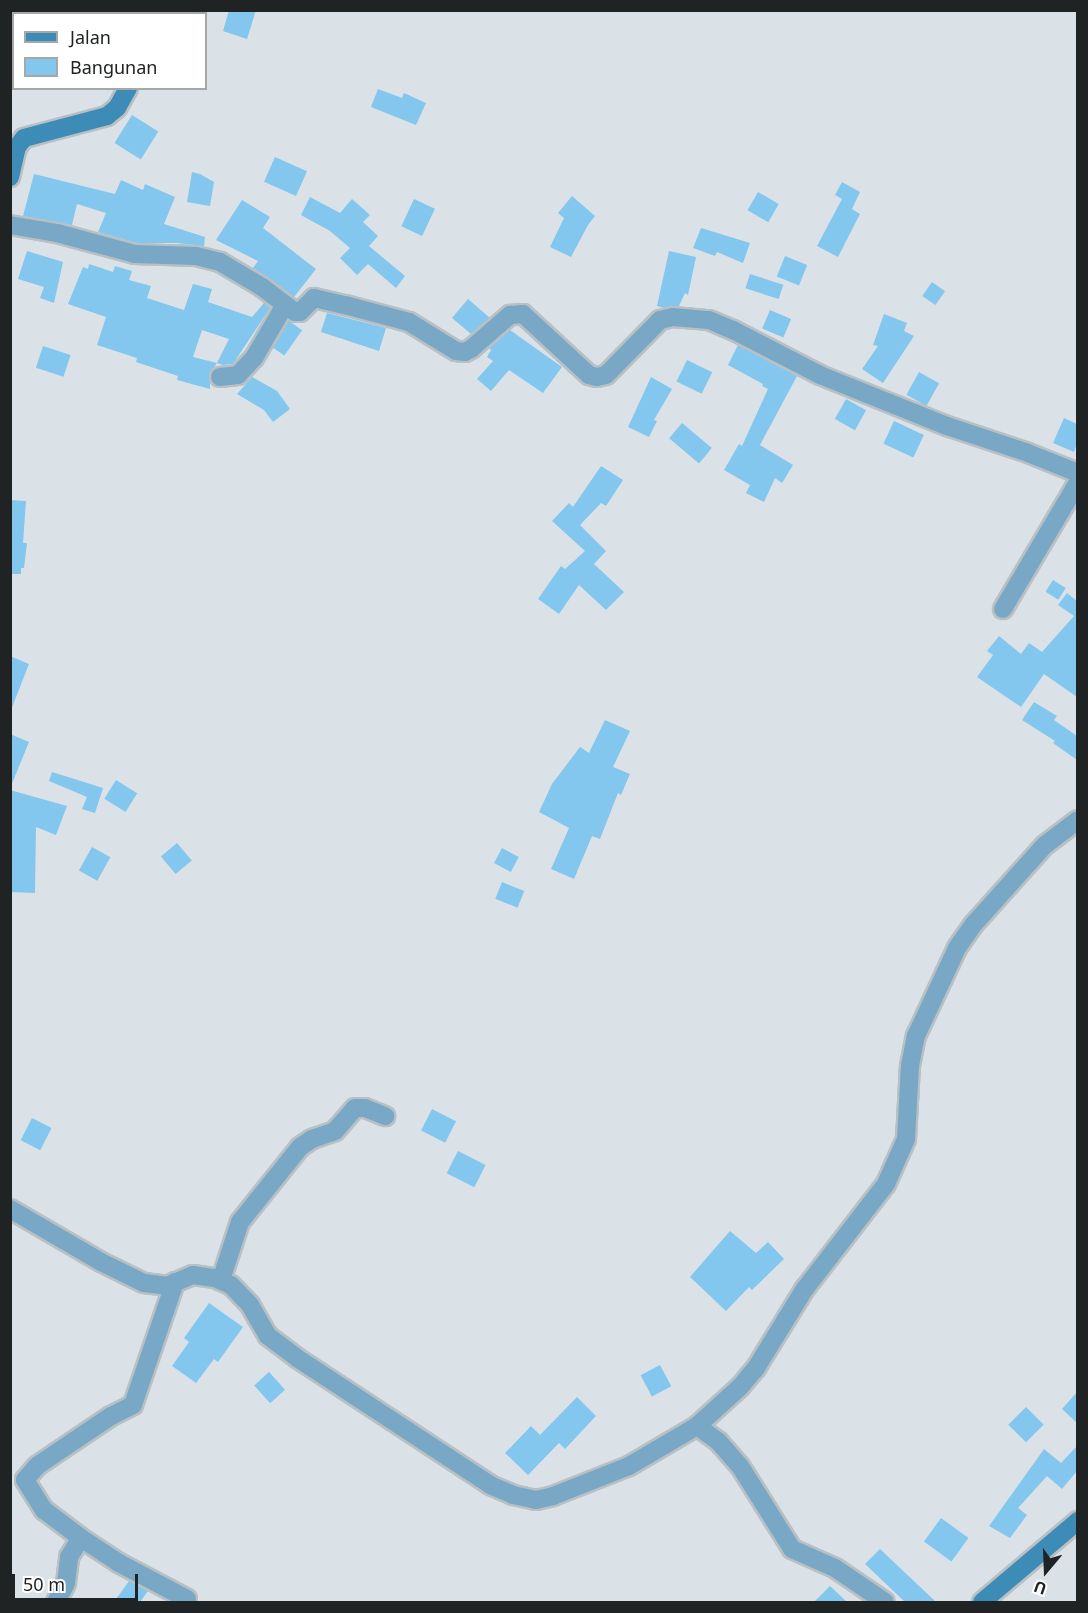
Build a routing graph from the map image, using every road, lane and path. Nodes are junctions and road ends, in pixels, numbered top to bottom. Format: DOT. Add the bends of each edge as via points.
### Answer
graph roads {
  1 [pos="127,90"];
  2 [pos="10,177"];
  3 [pos="10,225"];
  4 [pos="285,305"];
  5 [pos="220,377"];
  6 [pos="1077,473"];
  7 [pos="1077,482"];
  8 [pos="1003,609"];
  9 [pos="1077,820"];
  10 [pos="385,1116"];
  11 [pos="10,1209"];
  12 [pos="221,1280"];
  13 [pos="175,1282"];
  14 [pos="697,1426"];
  15 [pos="1077,1521"];
  16 [pos="81,1538"];
  17 [pos="187,1599"];
  18 [pos="56,1602"];
  19 [pos="885,1602"];
  20 [pos="982,1602"];
  1 -- 2 [label="street" via="117,108 107,116 24,138 17,147"];
  3 -- 4 [label="street" via="135,254 196,256 220,262"];
  4 -- 5 [label="street" via="254,358 238,375"];
  4 -- 6 [label="street" via="297,312 315,298 377,313 409,322 456,351 465,352 510,315 523,314 589,375 597,377 606,375 660,320 673,316 709,320 858,391"];
  7 -- 8 [label="street"];
  9 -- 14 [label="street" via="1046,845 957,948 916,1036 906,1139 886,1184 804,1290 756,1368"];
  10 -- 12 [label="street" via="355,1108 335,1131 300,1147 240,1221"];
  11 -- 13 [label="street" via="137,1280 161,1286"];
  12 -- 13 [label="street" via="193,1275"];
  12 -- 14 [label="street" via="240,1293 268,1336 297,1358 490,1485 513,1495 536,1500 553,1497 629,1466"];
  13 -- 16 [label="street" via="133,1405 101,1423 25,1478 44,1510"];
  14 -- 19 [label="street" via="732,1455 792,1549 835,1568"];
  15 -- 20 [label="street"];
  16 -- 17 [label="street"];
  16 -- 18 [label="street" via="69,1557 66,1583"];
}
